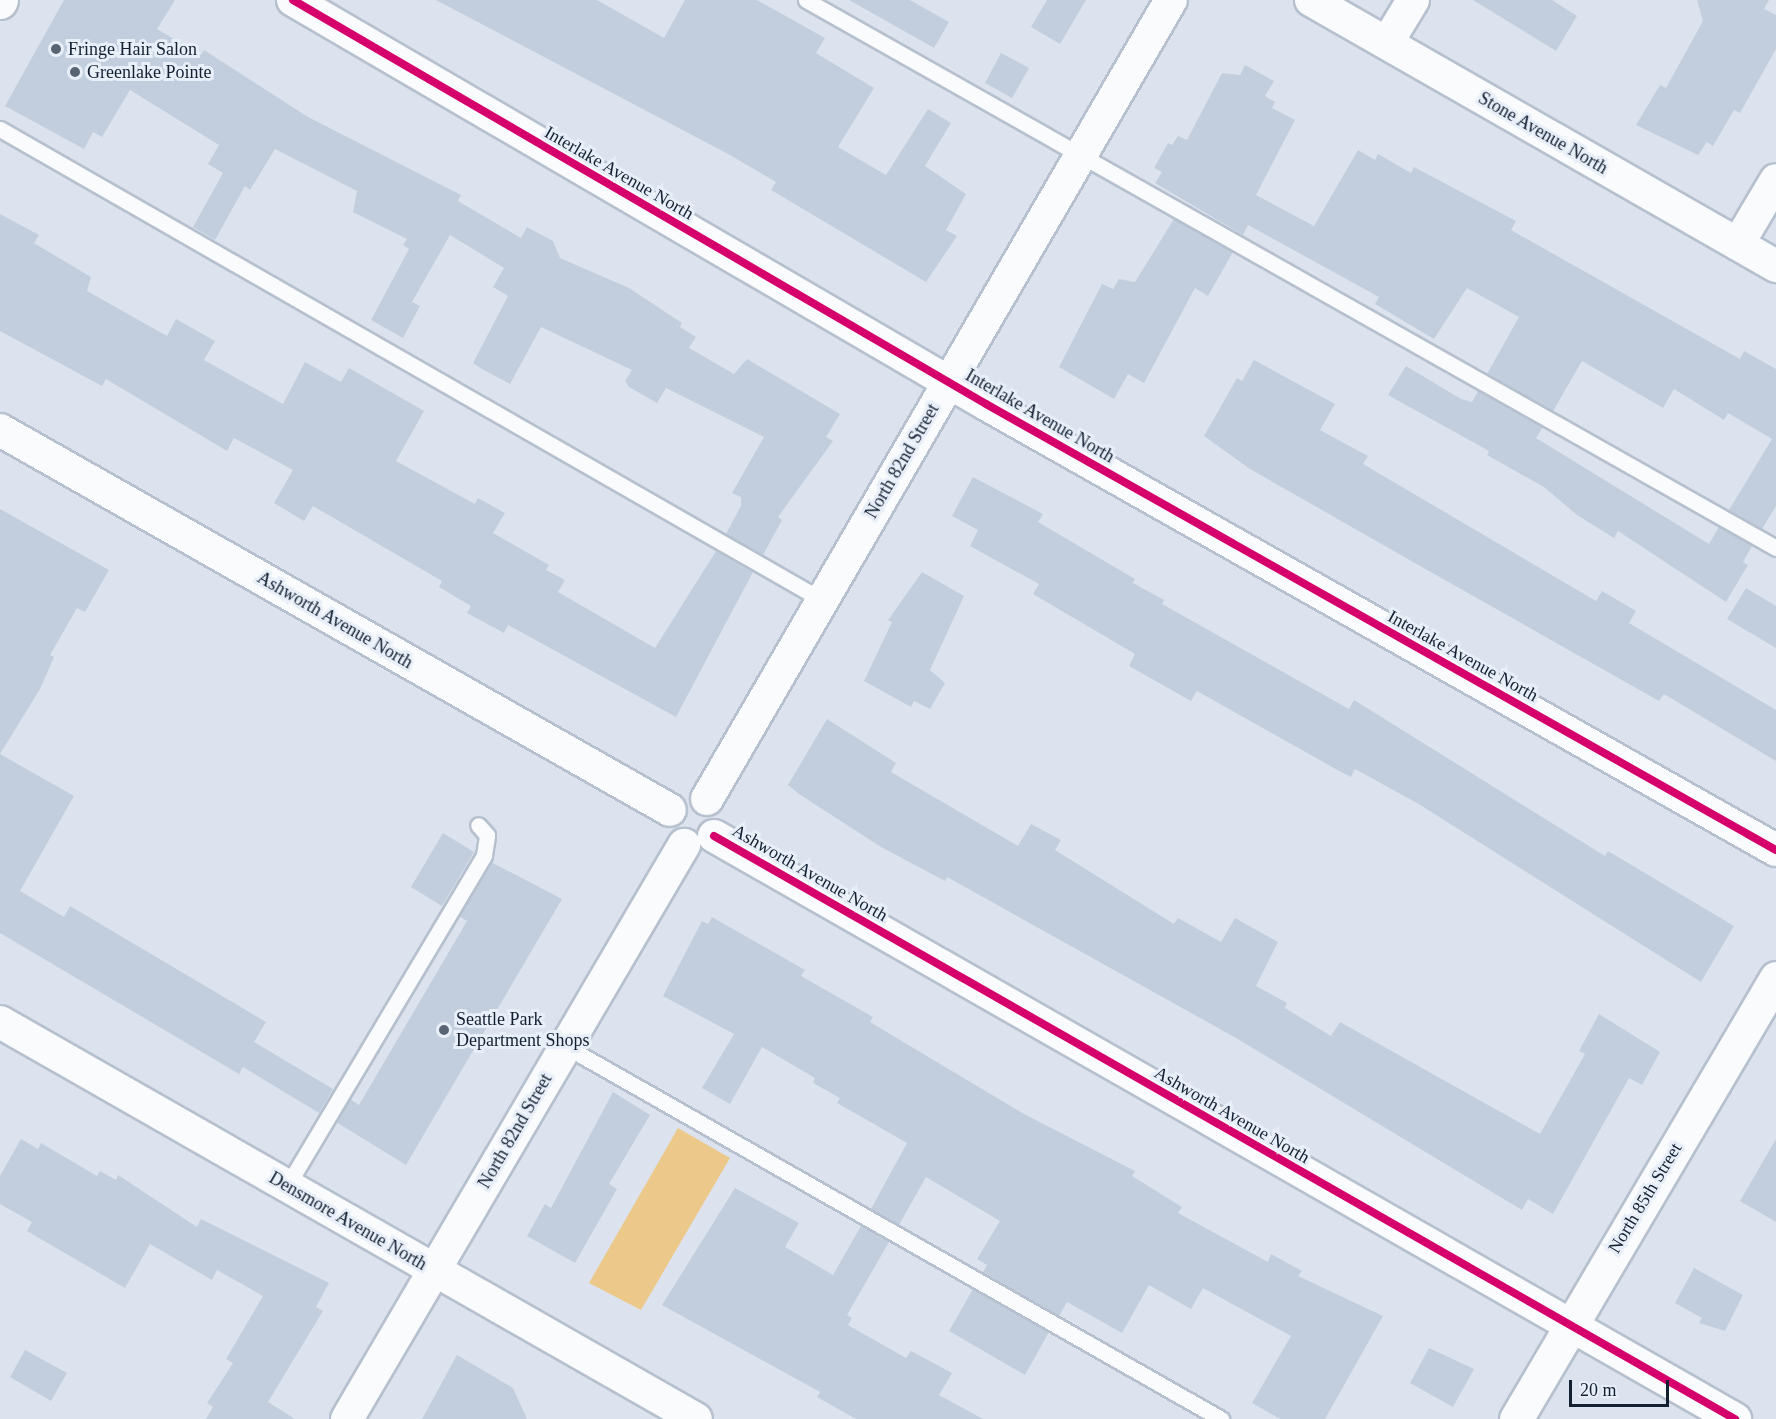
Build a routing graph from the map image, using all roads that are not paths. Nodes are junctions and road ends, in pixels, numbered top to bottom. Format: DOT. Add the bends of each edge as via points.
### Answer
graph roads {
  1 [pos="293,0"];
  2 [pos="806,0"];
  3 [pos="1171,0"];
  4 [pos="1311,0"];
  5 [pos="1413,0"];
  6 [pos="1387,43"];
  7 [pos="0,129"];
  8 [pos="1082,156"];
  9 [pos="1776,180"];
  10 [pos="1738,244"];
  11 [pos="1776,266"];
  12 [pos="948,382"];
  13 [pos="0,430"];
  14 [pos="1776,548"];
  15 [pos="822,600"];
  16 [pos="707,799"];
  17 [pos="670,810"];
  18 [pos="478,825"];
  19 [pos="714,836"];
  20 [pos="684,845"];
  21 [pos="1776,850"];
  22 [pos="1776,978"];
  23 [pos="0,1022"];
  24 [pos="565,1046"];
  25 [pos="287,1186"];
  26 [pos="433,1270"];
  27 [pos="1569,1326"];
  28 [pos="347,1419"];
  29 [pos="696,1419"];
  30 [pos="1221,1419"];
  31 [pos="1516,1419"];
  32 [pos="1735,1419"];
  1 -- 12 [label="street, Interlake Avenue North"];
  2 -- 8 [label="lane"];
  3 -- 8 [label="street, North 82nd Street"];
  4 -- 6 [label="street, Stone Avenue North"];
  5 -- 6 [label="street"];
  6 -- 10 [label="street, Stone Avenue North"];
  7 -- 15 [label="lane"];
  8 -- 12 [label="street, North 82nd Street"];
  8 -- 14 [label="lane"];
  9 -- 10 [label="street"];
  10 -- 11 [label="street, Stone Avenue North"];
  12 -- 15 [label="street, North 82nd Street"];
  12 -- 21 [label="street, Interlake Avenue North"];
  13 -- 17 [label="street, Ashworth Avenue North"];
  15 -- 16 [label="street, North 82nd Street"];
  16 -- 17 [label="street" via="690,795"];
  16 -- 19 [label="street" via="718,813"];
  17 -- 20 [label="street" via="668,827"];
  18 -- 25 [label="lane" via="487,835 484,855"];
  19 -- 20 [label="street" via="701,846"];
  19 -- 27 [label="street, Ashworth Avenue North"];
  20 -- 24 [label="street, North 82nd Street"];
  22 -- 27 [label="main road, North 85th Street"];
  23 -- 25 [label="street, Densmore Avenue North"];
  24 -- 26 [label="street, North 82nd Street"];
  24 -- 30 [label="lane"];
  25 -- 26 [label="street, Densmore Avenue North"];
  26 -- 28 [label="street, North 82nd Street"];
  26 -- 29 [label="street, Densmore Avenue North"];
  27 -- 31 [label="main road, North 85th Street"];
  27 -- 32 [label="street, Ashworth Avenue North"];
}
